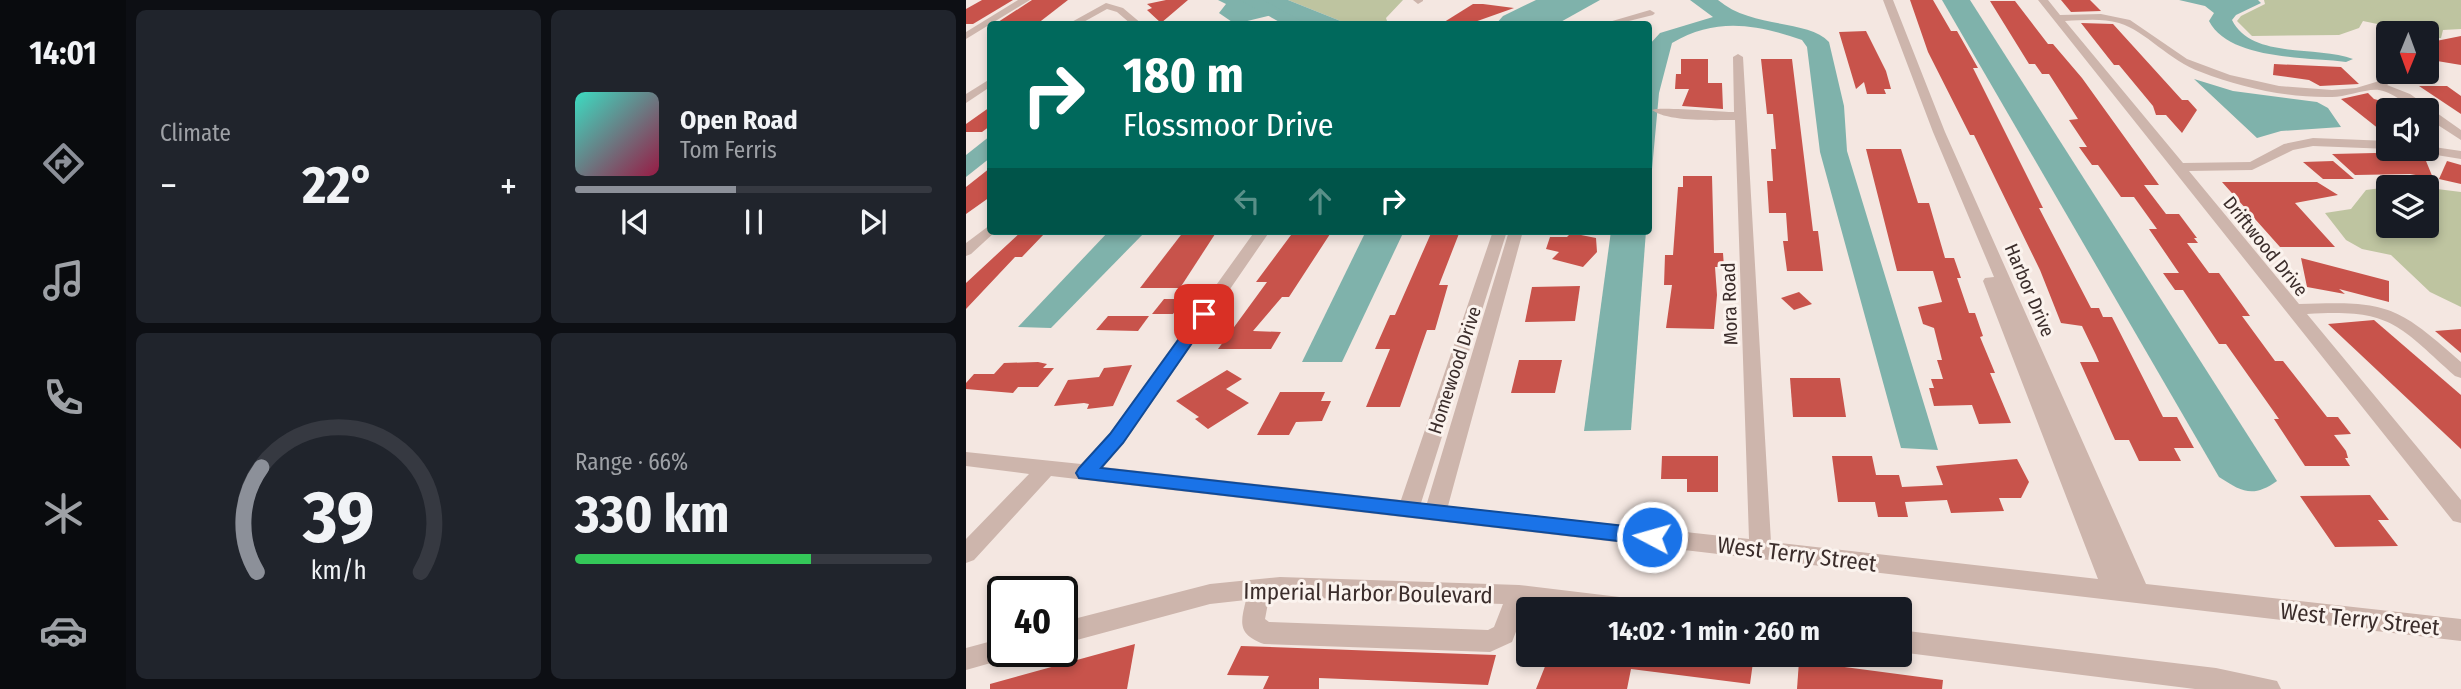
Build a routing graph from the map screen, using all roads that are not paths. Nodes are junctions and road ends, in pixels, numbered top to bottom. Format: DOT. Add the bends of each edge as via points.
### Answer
graph roads {
  1 [pos="1026,0"];
  2 [pos="1874,0"];
  3 [pos="1888,0"];
  4 [pos="2042,0"];
  5 [pos="1650,13"];
  6 [pos="2057,18"];
  7 [pos="992,21"];
  8 [pos="1078,21"];
  9 [pos="1133,21"];
  10 [pos="1619,21"];
  11 [pos="987,24"];
  12 [pos="966,37"];
  13 [pos="1738,57"];
  14 [pos="987,84"];
  15 [pos="2382,84"];
  16 [pos="2379,86"];
  17 [pos="2407,98"];
  18 [pos="966,99"];
  19 [pos="1658,110"];
  20 [pos="1741,116"];
  21 [pos="2439,120"];
  22 [pos="2461,136"];
  23 [pos="2376,144"];
  24 [pos="2439,151"];
  25 [pos="2461,155"];
  26 [pos="2178,167"];
  27 [pos="987,232"];
  28 [pos="1260,235"];
  29 [pos="1499,235"];
  30 [pos="1515,235"];
  31 [pos="966,251"];
  32 [pos="2292,309"];
  33 [pos="2461,372"];
  34 [pos="966,459"];
  35 [pos="1047,468"];
  36 [pos="1085,473"];
  37 [pos="1408,510"];
  38 [pos="1435,513"];
  39 [pos="2461,515"];
  40 [pos="1760,549"];
  41 [pos="966,554"];
  42 [pos="1260,589"];
  43 [pos="2114,591"];
  44 [pos="2139,594"];
  45 [pos="1519,595"];
  46 [pos="1536,597"];
  47 [pos="1078,630"];
  48 [pos="2461,630"];
  49 [pos="1912,643"];
  50 [pos="987,653"];
  51 [pos="966,659"];
  52 [pos="2268,689"];
  1 -- 7 [label="street"];
  2 -- 43 [label="street, Harbor Drive"];
  3 -- 44 [label="street, Harbor Drive" via="1939,132"];
  4 -- 6 [label="street, Driftwood Drive"];
  5 -- 10 [label="street"];
  6 -- 16 [label="street" via="2124,21 2183,61 2253,84 2329,92"];
  6 -- 26 [label="street, Driftwood Drive"];
  8 -- 9 [label="street" via="1106,6"];
  11 -- 12 [label="street"];
  13 -- 20 [label="street, Mora Road"];
  14 -- 18 [label="street"];
  15 -- 16 [label="street"];
  16 -- 17 [label="street"];
  19 -- 20 [label="street"];
  20 -- 40 [label="street, Mora Road"];
  21 -- 22 [label="street"];
  23 -- 26 [label="street" via="2313,142 2252,166"];
  24 -- 25 [label="street"];
  26 -- 32 [label="street, Driftwood Drive"];
  27 -- 31 [label="street"];
  28 -- 36 [label="street" via="1116,438"];
  29 -- 37 [label="street, Homewood Drive"];
  30 -- 38 [label="street"];
  32 -- 33 [label="street" via="2365,309 2387,314"];
  32 -- 39 [label="street, Driftwood Drive"];
  34 -- 35 [label="street, West Terry Street"];
  35 -- 36 [label="street, West Terry Street"];
  35 -- 41 [label="street"];
  36 -- 37 [label="street, West Terry Street"];
  37 -- 38 [label="street, West Terry Street"];
  38 -- 40 [label="street, West Terry Street"];
  40 -- 43 [label="street, West Terry Street"];
  42 -- 45 [label="street, Imperial Harbor Boulevard"];
  42 -- 45 [label="street" via="1252,623 1264,633 1490,641 1503,634"];
  42 -- 47 [label="street, Imperial Harbor Boulevard" via="1210,594"];
  43 -- 44 [label="street, West Terry Street"];
  44 -- 48 [label="street, West Terry Street"];
  45 -- 46 [label="street, Imperial Harbor Boulevard"];
  49 -- 52 [label="street"];
  50 -- 51 [label="street"];
}
